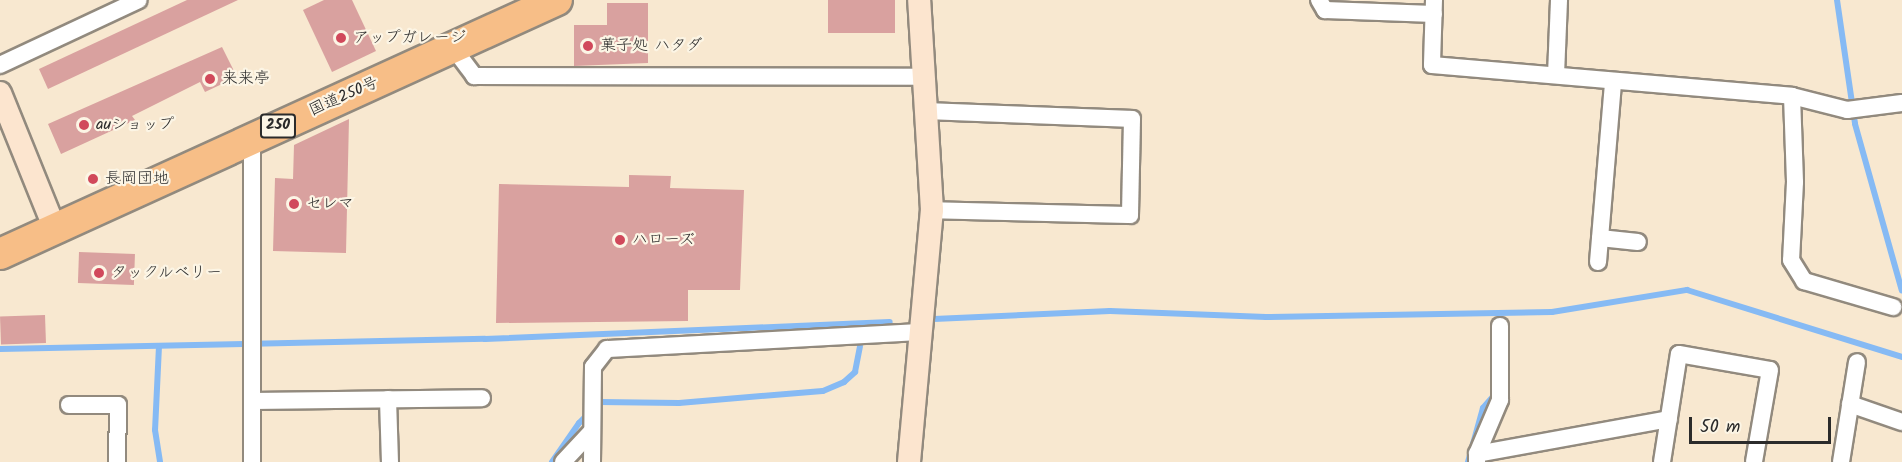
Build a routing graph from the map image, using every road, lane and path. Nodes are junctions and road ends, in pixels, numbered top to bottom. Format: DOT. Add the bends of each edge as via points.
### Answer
graph roads {
  1 [pos="139,0"];
  2 [pos="557,0"];
  3 [pos="919,0"];
  4 [pos="1319,0"];
  5 [pos="1558,0"];
  6 [pos="1434,7"];
  7 [pos="454,49"];
  8 [pos="0,65"];
  9 [pos="1556,75"];
  10 [pos="924,77"];
  11 [pos="1613,82"];
  12 [pos="0,93"];
  13 [pos="1792,96"];
  14 [pos="1902,103"];
  15 [pos="927,111"];
  16 [pos="252,138"];
  17 [pos="932,210"];
  18 [pos="55,229"];
  19 [pos="1600,238"];
  20 [pos="1638,242"];
  21 [pos="0,254"];
  22 [pos="1598,262"];
  23 [pos="1893,307"];
  24 [pos="1500,326"];
  25 [pos="921,332"];
  26 [pos="1857,362"];
  27 [pos="482,398"];
  28 [pos="388,399"];
  29 [pos="252,401"];
  30 [pos="1850,404"];
  31 [pos="69,405"];
  32 [pos="1669,419"];
  33 [pos="1902,422"];
  34 [pos="592,431"];
  35 [pos="1477,458"];
  36 [pos="117,462"];
  37 [pos="252,462"];
  38 [pos="390,462"];
  39 [pos="563,462"];
  40 [pos="591,462"];
  41 [pos="909,462"];
  42 [pos="1662,462"];
  43 [pos="1754,462"];
  44 [pos="1841,462"];
  1 -- 8 [label="street"];
  2 -- 7 [label="highway, 国道250号 / 250"];
  3 -- 10 [label="street"];
  4 -- 6 [label="street" via="1325,10"];
  5 -- 9 [label="street"];
  6 -- 9 [label="street" via="1432,65"];
  7 -- 10 [label="street" via="474,76"];
  7 -- 16 [label="highway, 国道250号 / 250"];
  9 -- 11 [label="street"];
  10 -- 15 [label="street"];
  11 -- 13 [label="street"];
  11 -- 19 [label="street"];
  12 -- 18 [label="street"];
  13 -- 14 [label="street" via="1852,110"];
  13 -- 23 [label="street" via="1795,182 1791,260 1804,281"];
  15 -- 17 [label="street"];
  15 -- 17 [label="street" via="1132,119 1130,215"];
  16 -- 18 [label="highway, 国道250号 / 250"];
  16 -- 29 [label="street"];
  17 -- 25 [label="street"];
  18 -- 21 [label="highway, 国道250号 / 250"];
  19 -- 20 [label="street"];
  19 -- 22 [label="street"];
  24 -- 35 [label="street" via="1500,400"];
  25 -- 34 [label="street" via="608,349 593,367"];
  25 -- 41 [label="street"];
  26 -- 30 [label="street"];
  27 -- 28 [label="street"];
  28 -- 29 [label="street"];
  28 -- 38 [label="street"];
  29 -- 37 [label="street"];
  30 -- 33 [label="street"];
  30 -- 44 [label="street"];
  31 -- 36 [label="street" via="118,405"];
  32 -- 35 [label="street"];
  32 -- 42 [label="street"];
  32 -- 43 [label="street" via="1679,354 1770,370"];
  34 -- 39 [label="street"];
  34 -- 40 [label="street"];
}
